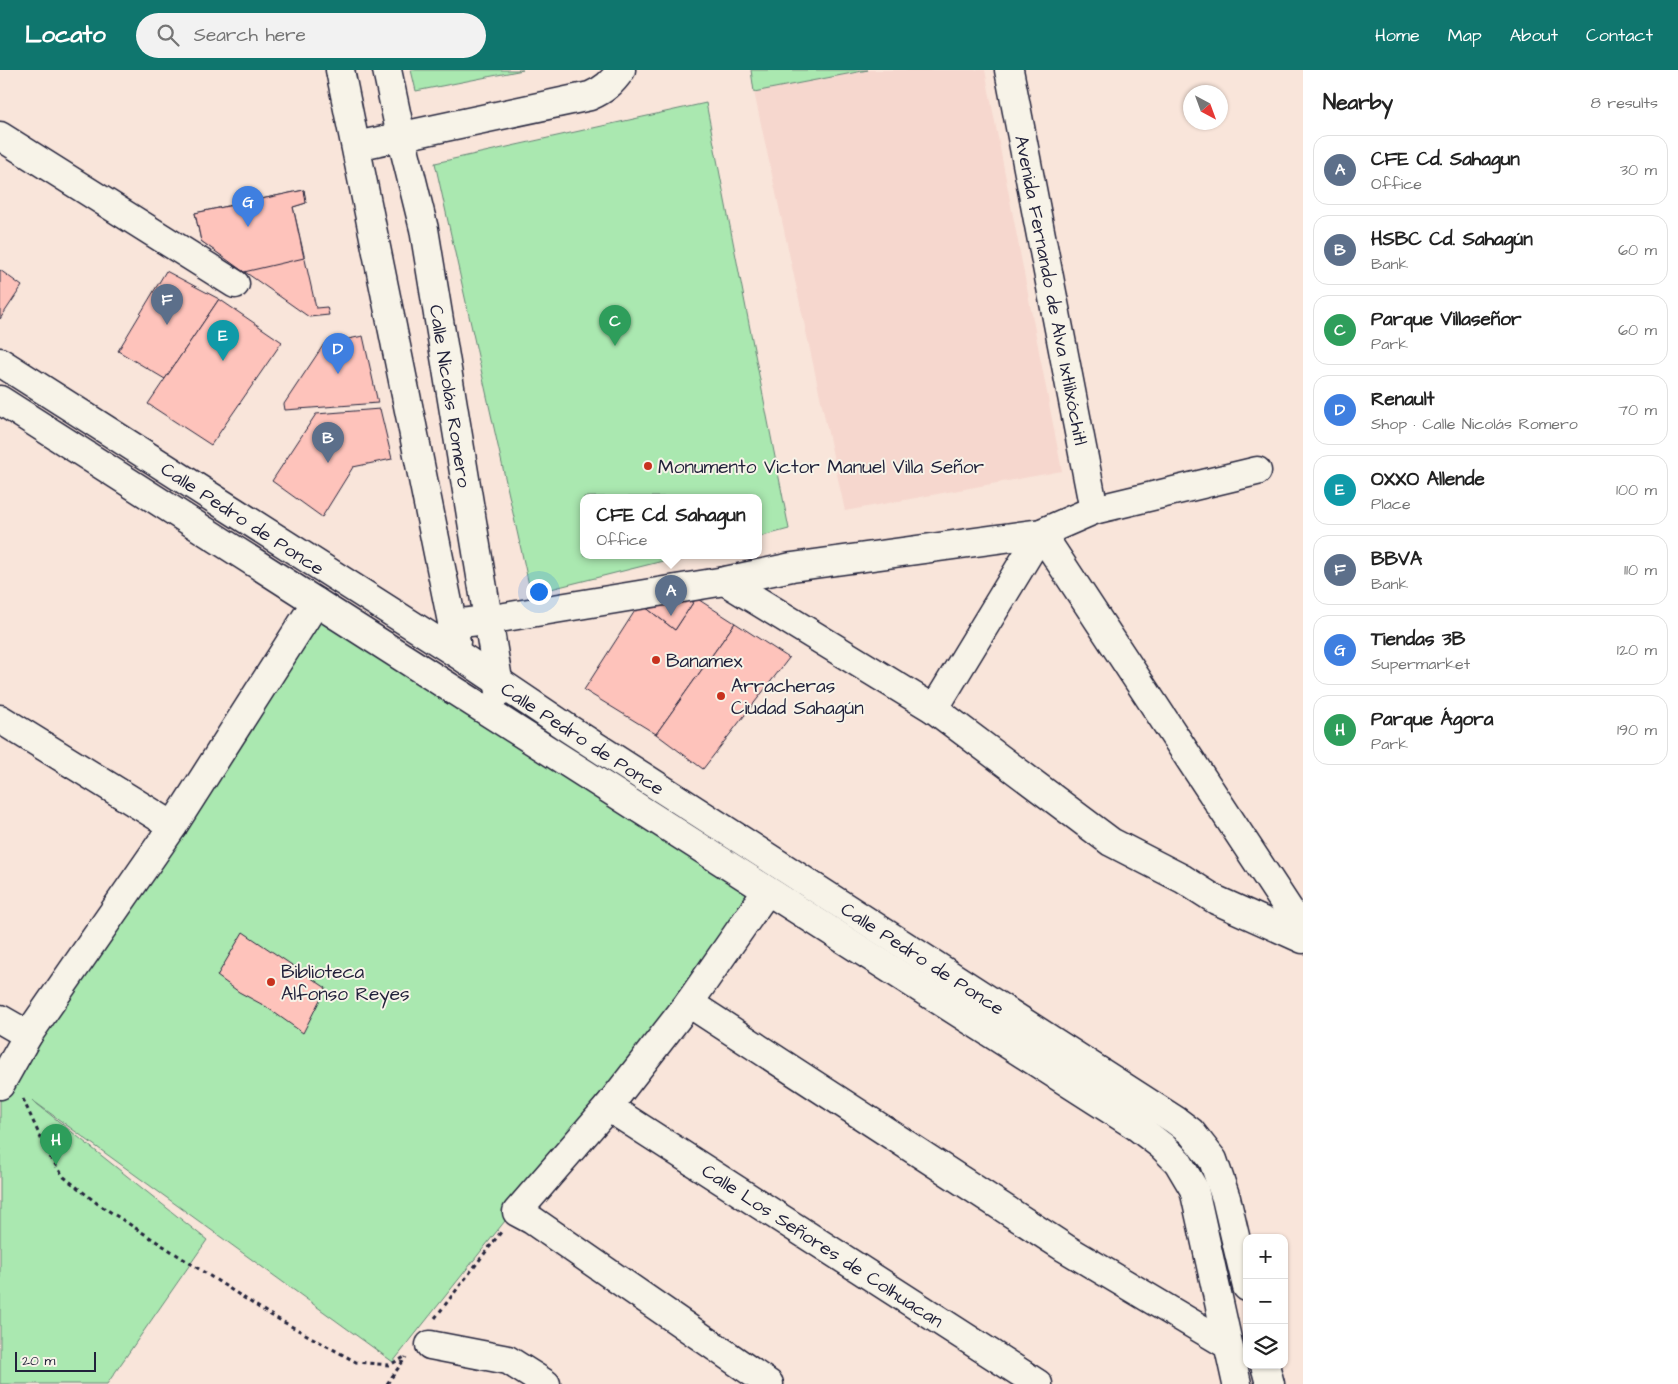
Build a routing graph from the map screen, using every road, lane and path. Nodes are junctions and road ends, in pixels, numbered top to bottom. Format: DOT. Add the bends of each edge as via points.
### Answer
graph roads {
  1 [pos="340,70"];
  2 [pos="387,70"];
  3 [pos="621,70"];
  4 [pos="1009,70"];
  5 [pos="0,136"];
  6 [pos="401,136"];
  7 [pos="356,146"];
  8 [pos="235,284"];
  9 [pos="0,362"];
  10 [pos="0,400"];
  11 [pos="1257,471"];
  12 [pos="1094,510"];
  13 [pos="1041,533"];
  14 [pos="726,582"];
  15 [pos="316,602"];
  16 [pos="488,620"];
  17 [pos="452,624"];
  18 [pos="459,655"];
  19 [pos="499,682"];
  20 [pos="465,697"];
  21 [pos="934,709"];
  22 [pos="0,719"];
  23 [pos="506,723"];
  24 [pos="173,826"];
  25 [pos="767,890"];
  26 [pos="1303,931"];
  27 [pos="1303,939"];
  28 [pos="689,1003"];
  29 [pos="0,1018"];
  30 [pos="28,1035"];
  31 [pos="1,1084"];
  32 [pos="608,1107"];
  33 [pos="517,1212"];
  34 [pos="1245,1279"];
  35 [pos="422,1342"];
  36 [pos="1228,1345"];
  37 [pos="1266,1369"];
  38 [pos="387,1384"];
  39 [pos="546,1384"];
  40 [pos="769,1384"];
  41 [pos="1038,1384"];
  42 [pos="1236,1384"];
  43 [pos="1270,1384"];
  1 -- 7 [label="street"];
  2 -- 6 [label="street, Calle Nicolás Romero"];
  3 -- 6 [label="street" via="602,91 590,96"];
  4 -- 12 [label="street, Avenida Fernando de Alva Ixtlilxóchitl"];
  5 -- 8 [label="street"];
  6 -- 7 [label="street"];
  6 -- 16 [label="street, Calle Nicolás Romero" via="424,229"];
  7 -- 17 [label="street"];
  9 -- 18 [label="street, Calle Pedro de Ponce"];
  10 -- 15 [label="street, Calle Pedro de Ponce"];
  11 -- 12 [label="street"];
  12 -- 13 [label="street"];
  13 -- 14 [label="street" via="792,567"];
  13 -- 21 [label="street"];
  13 -- 26 [label="street"];
  14 -- 16 [label="street"];
  14 -- 21 [label="street"];
  15 -- 20 [label="street, Calle Pedro de Ponce"];
  15 -- 24 [label="street"];
  16 -- 17 [label="street"];
  16 -- 19 [label="street, Calle Nicolás Romero"];
  17 -- 18 [label="street"];
  18 -- 19 [label="street, Calle Pedro de Ponce"];
  18 -- 20 [label="street"];
  19 -- 23 [label="street, Calle Nicolás Romero"];
  19 -- 34 [label="street, Calle Pedro de Ponce" via="1192,1132 1213,1160 1226,1198"];
  20 -- 23 [label="street, Calle Pedro de Ponce"];
  21 -- 27 [label="street" via="1111,842 1216,900"];
  22 -- 24 [label="street"];
  23 -- 25 [label="street, Calle Pedro de Ponce"];
  24 -- 30 [label="street"];
  25 -- 28 [label="street"];
  25 -- 36 [label="street, Calle Pedro de Ponce" via="1136,1126 1162,1146 1178,1162 1194,1189"];
  28 -- 32 [label="street"];
  28 -- 36 [label="street" via="1064,1248"];
  29 -- 30 [label="street"];
  30 -- 31 [label="street"];
  31 -- 35 [label="path" via="18,1090 48,1154 64,1177 98,1204 269,1314 356,1362 389,1365"];
  32 -- 33 [label="street"];
  32 -- 41 [label="street, Calle Los Señores de Colhuacan"];
  33 -- 35 [label="path"];
  33 -- 40 [label="street"];
  35 -- 38 [label="path"];
  35 -- 39 [label="street" via="508,1360"];
  36 -- 42 [label="street"];
  37 -- 43 [label="street"];
}
